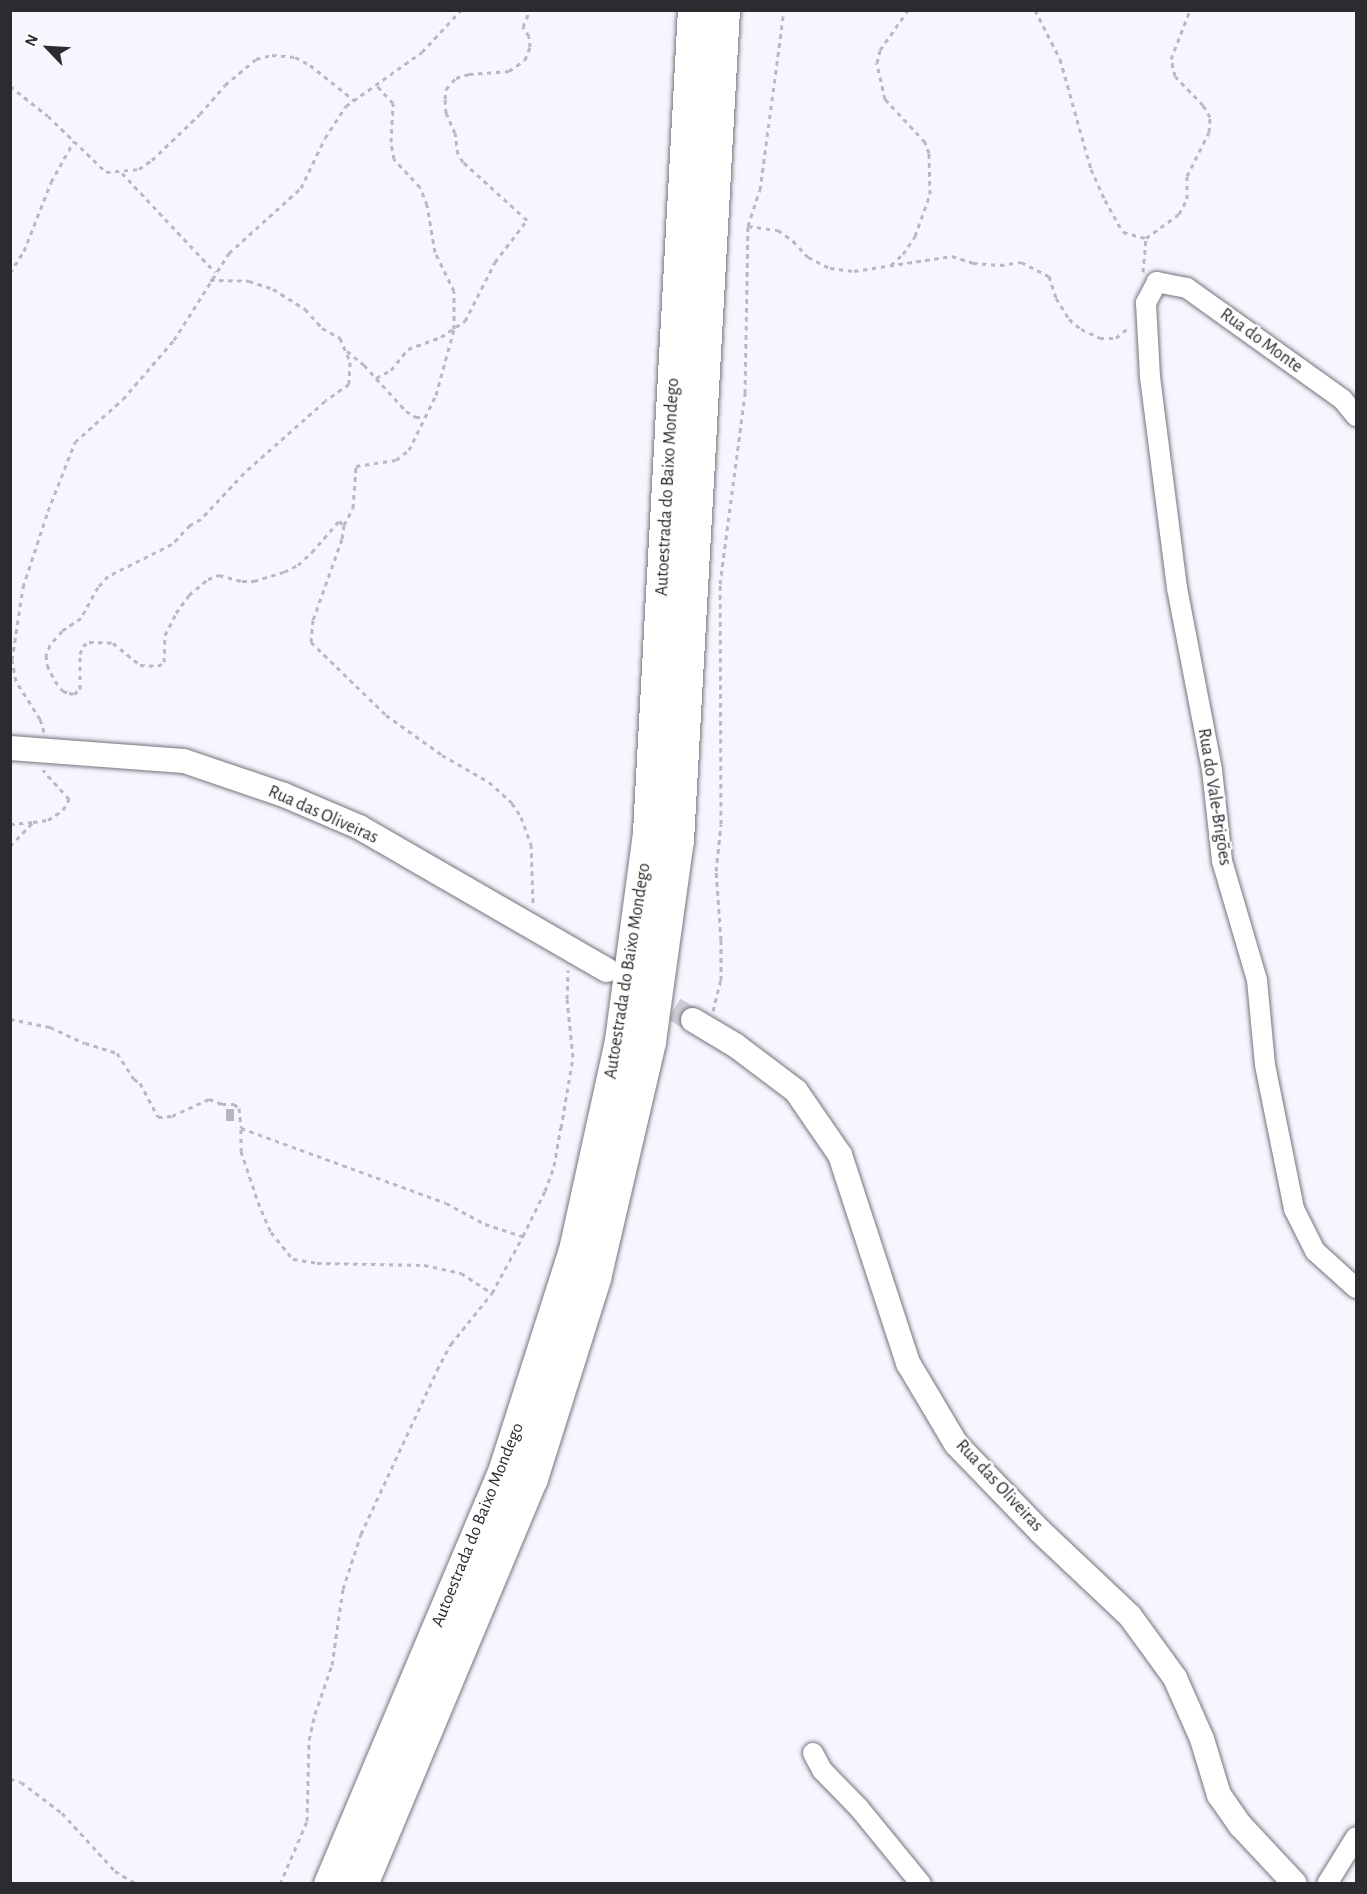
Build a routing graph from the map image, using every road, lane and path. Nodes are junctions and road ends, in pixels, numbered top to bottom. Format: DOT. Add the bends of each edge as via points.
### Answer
graph roads {
  1 [pos="462,10"];
  2 [pos="530,10"];
  3 [pos="694,10"];
  4 [pos="723,10"];
  5 [pos="784,10"];
  6 [pos="908,10"];
  7 [pos="1035,10"];
  8 [pos="1190,10"];
  9 [pos="376,85"];
  10 [pos="10,86"];
  11 [pos="354,100"];
  12 [pos="74,141"];
  13 [pos="122,172"];
  14 [pos="748,226"];
  15 [pos="1146,238"];
  16 [pos="890,266"];
  17 [pos="215,272"];
  18 [pos="10,273"];
  19 [pos="1150,279"];
  20 [pos="210,280"];
  21 [pos="1134,316"];
  22 [pos="454,329"];
  23 [pos="346,350"];
  24 [pos="376,378"];
  25 [pos="1356,416"];
  26 [pos="424,417"];
  27 [pos="344,525"];
  28 [pos="17,748"];
  29 [pos="49,751"];
  30 [pos="33,822"];
  31 [pos="10,824"];
  32 [pos="10,846"];
  33 [pos="533,928"];
  34 [pos="574,952"];
  35 [pos="607,970"];
  36 [pos="10,1019"];
  37 [pos="700,1024"];
  38 [pos="241,1128"];
  39 [pos="523,1236"];
  40 [pos="1356,1288"];
  41 [pos="492,1293"];
  42 [pos="813,1753"];
  43 [pos="10,1779"];
  44 [pos="1356,1837"];
  45 [pos="137,1884"];
  46 [pos="280,1884"];
  47 [pos="330,1884"];
  48 [pos="361,1884"];
  49 [pos="921,1884"];
  50 [pos="1295,1884"];
  51 [pos="1327,1884"];
  1 -- 9 [label="path" via="422,52"];
  2 -- 22 [label="path" via="523,27 530,47 518,67 462,76 446,89 446,113 455,133 458,154 527,220 495,262 465,321"];
  3 -- 47 [label="highway, Autoestrada do Baixo Mondego" via="650,832 621,1040 575,1250 505,1469"];
  4 -- 48 [label="highway, Autoestrada do Baixo Mondego" via="676,840 649,1041 594,1278 531,1478"];
  5 -- 14 [label="path" via="760,190"];
  6 -- 16 [label="path" via="886,40 877,63 885,99 925,142 930,194 915,236"];
  7 -- 15 [label="path" via="1060,59 1091,169 1105,200 1123,232"];
  8 -- 15 [label="path" via="1171,59 1175,76 1210,117 1209,132 1187,176 1187,199 1179,214"];
  9 -- 11 [label="path"];
  9 -- 22 [label="path" via="393,103 394,159 420,187 428,205 435,252 454,291"];
  10 -- 12 [label="path"];
  11 -- 13 [label="path" via="295,57 272,55 256,59 152,160 139,169"];
  11 -- 17 [label="path" via="325,138 301,188 229,253"];
  12 -- 13 [label="path" via="106,172"];
  12 -- 18 [label="path"];
  13 -- 17 [label="path"];
  14 -- 16 [label="path" via="778,230 808,257 830,268 854,271"];
  14 -- 37 [label="path" via="745,393 720,584 721,824 716,871 721,980"];
  15 -- 19 [label="path"];
  16 -- 21 [label="path" via="952,256 1000,266 1021,262 1049,276 1056,298 1069,319 1081,329 1100,338 1116,338 1129,327"];
  17 -- 20 [label="path"];
  19 -- 25 [label="street, Rua do Monte" via="1187,288 1342,399"];
  19 -- 40 [label="street, Rua do Vale-Brigões" via="1146,303 1150,377 1177,588 1212,770 1222,861 1257,980 1265,1065 1294,1209 1315,1251"];
  20 -- 23 [label="path" via="249,281 273,289 340,338"];
  20 -- 29 [label="path" via="174,340 123,399 75,441 48,511 23,586 12,660 16,681 40,719"];
  22 -- 24 [label="path" via="408,349 391,370"];
  22 -- 26 [label="path" via="436,395"];
  23 -- 24 [label="path"];
  23 -- 27 [label="path" via="349,384 325,400 244,473 172,544 108,576 98,587 81,618 50,645 47,665 55,681 69,693 80,689 80,654 89,642 112,643 140,665 158,666 164,662 165,635 176,614 189,595 208,579 219,575 254,581 284,572 298,565 339,521"];
  24 -- 26 [label="path" via="406,411"];
  26 -- 27 [label="path" via="409,450 396,460 356,466 353,508"];
  27 -- 33 [label="path" via="313,620 311,642 386,715 489,782 512,803 531,843"];
  28 -- 29 [label="street, Rua das Oliveiras"];
  28 -- 30 [label="path" via="69,800 63,810 48,820"];
  29 -- 33 [label="street, Rua das Oliveiras" via="184,761 284,795 359,827"];
  30 -- 31 [label="path"];
  30 -- 32 [label="path"];
  33 -- 34 [label="street, Rua das Oliveiras"];
  34 -- 35 [label="street, Rua das Oliveiras"];
  34 -- 39 [label="path" via="566,977 573,1057 561,1128 548,1182"];
  36 -- 38 [label="path" via="50,1027 117,1053 140,1083 158,1117 172,1116 209,1099 239,1108"];
  37 -- 50 [label="street, Rua das Oliveiras" via="796,1091 840,1155 908,1363 956,1444 1130,1616 1175,1678 1202,1739 1219,1795 1241,1826"];
  38 -- 39 [label="path" via="446,1203 485,1224"];
  38 -- 41 [label="path" via="241,1151 258,1202 271,1232 293,1259 424,1265 461,1273"];
  39 -- 41 [label="path"];
  41 -- 46 [label="path" via="451,1344 436,1370 361,1534 343,1589 332,1665 309,1740 306,1821"];
  42 -- 49 [label="street" via="822,1770 859,1808"];
  43 -- 45 [label="path" via="21,1782 62,1813 115,1871"];
  44 -- 51 [label="street"];
}
